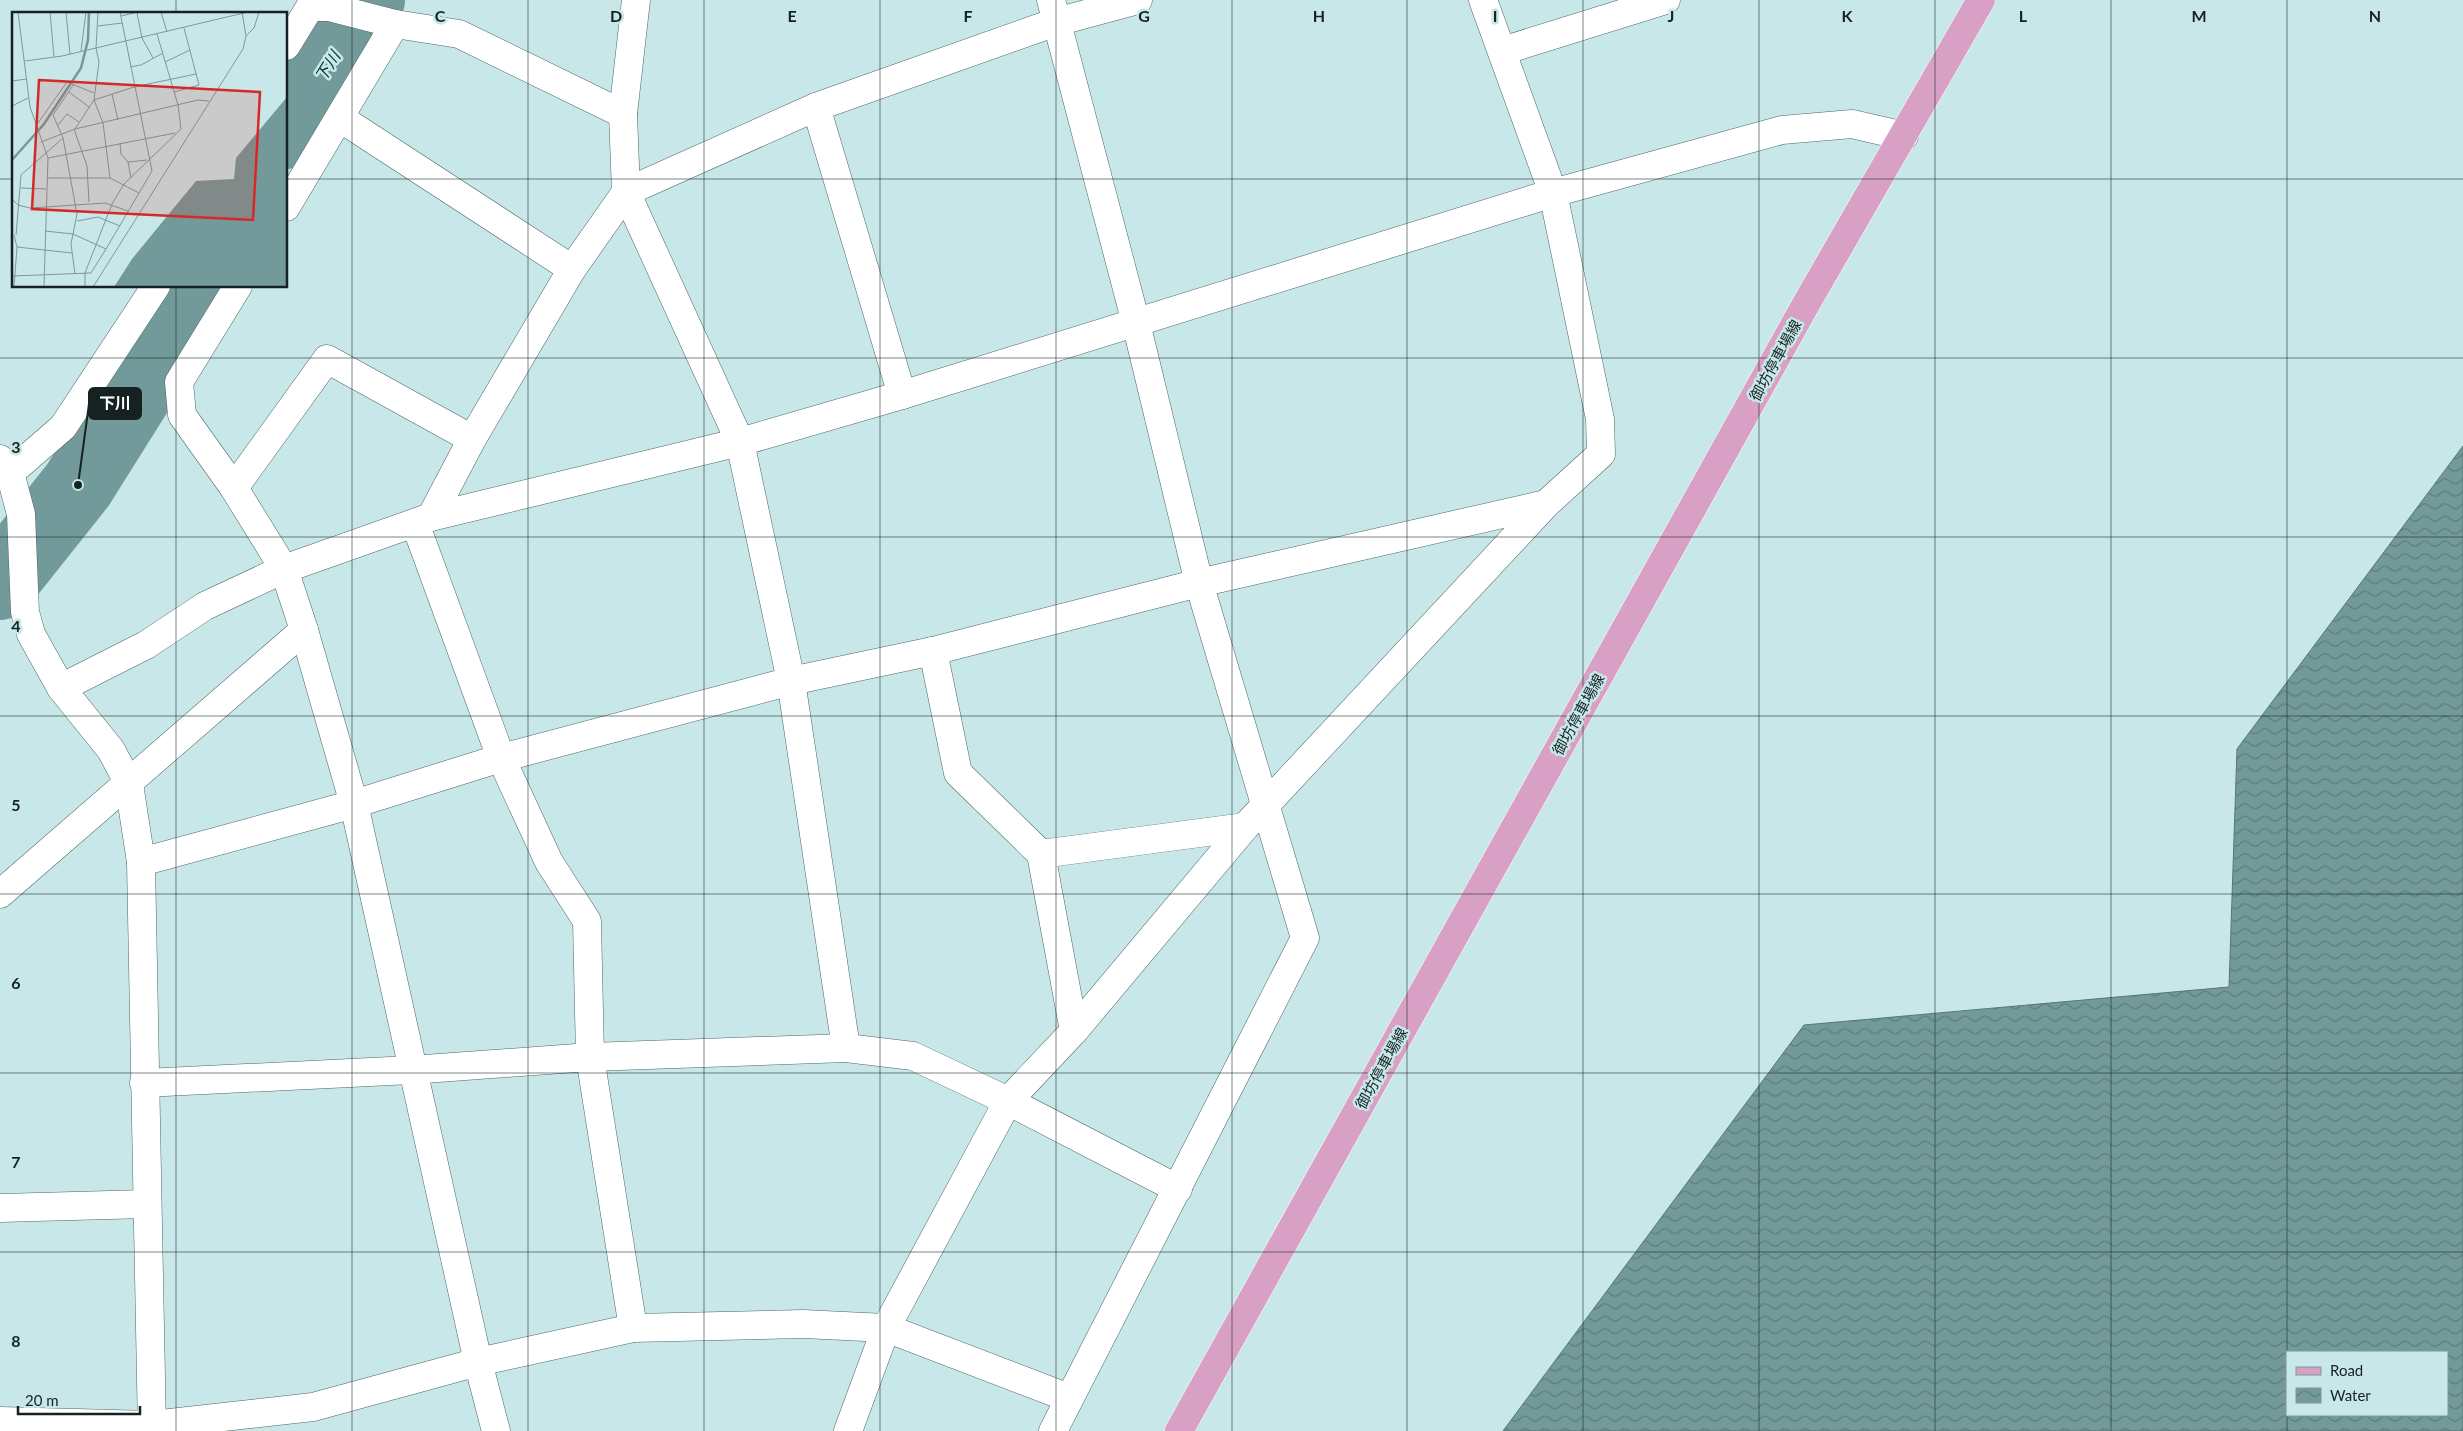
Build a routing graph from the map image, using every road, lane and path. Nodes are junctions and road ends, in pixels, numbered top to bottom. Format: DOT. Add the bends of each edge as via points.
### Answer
graph roads {
  1 [pos="636,0"];
  2 [pos="1138,0"];
  3 [pos="1483,0"];
  4 [pos="1666,0"];
  5 [pos="1981,0"];
  6 [pos="1053,11"];
  7 [pos="388,23"];
  8 [pos="288,43"];
  9 [pos="1502,51"];
  10 [pos="816,107"];
  11 [pos="623,114"];
  12 [pos="340,118"];
  13 [pos="1904,136"];
  14 [pos="626,192"];
  15 [pos="1553,193"];
  16 [pos="288,204"];
  17 [pos="572,269"];
  18 [pos="155,288"];
  19 [pos="237,288"];
  20 [pos="1136,322"];
  21 [pos="902,395"];
  22 [pos="472,439"];
  23 [pos="740,442"];
  24 [pos="5,466"];
  25 [pos="234,488"];
  26 [pos="1546,504"];
  27 [pos="423,520"];
  28 [pos="284,569"];
  29 [pos="1199,584"];
  30 [pos="304,630"];
  31 [pos="933,651"];
  32 [pos="791,681"];
  33 [pos="61,688"];
  34 [pos="501,758"];
  35 [pos="129,784"];
  36 [pos="354,804"];
  37 [pos="1264,806"];
  38 [pos="1245,827"];
  39 [pos="1041,854"];
  40 [pos="141,862"];
  41 [pos="0,894"];
  42 [pos="1074,1031"];
  43 [pos="846,1048"];
  44 [pos="590,1057"];
  45 [pos="411,1070"];
  46 [pos="144,1083"];
  47 [pos="1008,1101"];
  48 [pos="1178,1189"];
  49 [pos="146,1204"];
  50 [pos="0,1208"];
  51 [pos="633,1328"];
  52 [pos="886,1328"];
  53 [pos="478,1362"];
  54 [pos="1069,1398"];
  55 [pos="0,1421"];
  56 [pos="152,1428"];
  57 [pos="496,1431"];
  58 [pos="848,1431"];
  59 [pos="1053,1431"];
  60 [pos="1179,1431"];
  1 -- 11 [label="street"];
  2 -- 6 [label="street"];
  3 -- 9 [label="street"];
  4 -- 9 [label="street"];
  5 -- 13 [label="main road, 御坊停車場線"];
  6 -- 10 [label="street"];
  6 -- 20 [label="street"];
  7 -- 8 [label="street" via="329,7 310,7"];
  7 -- 11 [label="street" via="459,34"];
  7 -- 12 [label="street"];
  9 -- 15 [label="street"];
  10 -- 14 [label="street"];
  10 -- 21 [label="street"];
  11 -- 14 [label="street"];
  12 -- 16 [label="street"];
  12 -- 17 [label="street"];
  13 -- 15 [label="street" via="1852,124 1782,130"];
  13 -- 60 [label="main road, 御坊停車場線" via="1806,304"];
  14 -- 17 [label="street"];
  14 -- 23 [label="street"];
  15 -- 20 [label="street"];
  15 -- 26 [label="street" via="1600,419 1601,454"];
  17 -- 22 [label="street"];
  18 -- 24 [label="street" via="63,427"];
  19 -- 25 [label="street" via="179,382 182,415"];
  20 -- 21 [label="street"];
  20 -- 29 [label="street"];
  21 -- 23 [label="street"];
  22 -- 25 [label="street" via="326,359"];
  22 -- 27 [label="street"];
  23 -- 27 [label="street"];
  23 -- 32 [label="street"];
  24 -- 33 [label="street" via="21,514 25,612 30,634"];
  25 -- 28 [label="street"];
  26 -- 29 [label="street"];
  26 -- 37 [label="street"];
  27 -- 28 [label="street"];
  27 -- 34 [label="street"];
  28 -- 30 [label="street"];
  28 -- 33 [label="street" via="205,606 146,646"];
  29 -- 31 [label="street"];
  29 -- 37 [label="street"];
  30 -- 35 [label="street"];
  30 -- 36 [label="street"];
  31 -- 32 [label="street"];
  31 -- 39 [label="street" via="958,773"];
  32 -- 34 [label="street"];
  32 -- 43 [label="street"];
  33 -- 35 [label="street" via="111,750"];
  34 -- 36 [label="street"];
  34 -- 44 [label="street" via="550,862 586,921"];
  35 -- 40 [label="street"];
  35 -- 41 [label="street"];
  36 -- 40 [label="street"];
  36 -- 45 [label="street"];
  37 -- 38 [label="street"];
  37 -- 48 [label="street" via="1305,938"];
  38 -- 39 [label="street"];
  38 -- 42 [label="street"];
  39 -- 42 [label="street"];
  40 -- 46 [label="street"];
  42 -- 47 [label="street"];
  43 -- 44 [label="street"];
  43 -- 47 [label="street" via="913,1056"];
  44 -- 45 [label="street"];
  44 -- 51 [label="street"];
  45 -- 46 [label="street"];
  45 -- 53 [label="street"];
  46 -- 49 [label="street"];
  47 -- 48 [label="street"];
  47 -- 52 [label="street"];
  48 -- 54 [label="street"];
  49 -- 50 [label="street"];
  49 -- 56 [label="street"];
  51 -- 52 [label="street" via="803,1324"];
  51 -- 53 [label="street"];
  52 -- 54 [label="street"];
  52 -- 58 [label="street"];
  53 -- 56 [label="street" via="314,1407"];
  53 -- 57 [label="street"];
  54 -- 59 [label="street"];
  55 -- 56 [label="street"];
}
